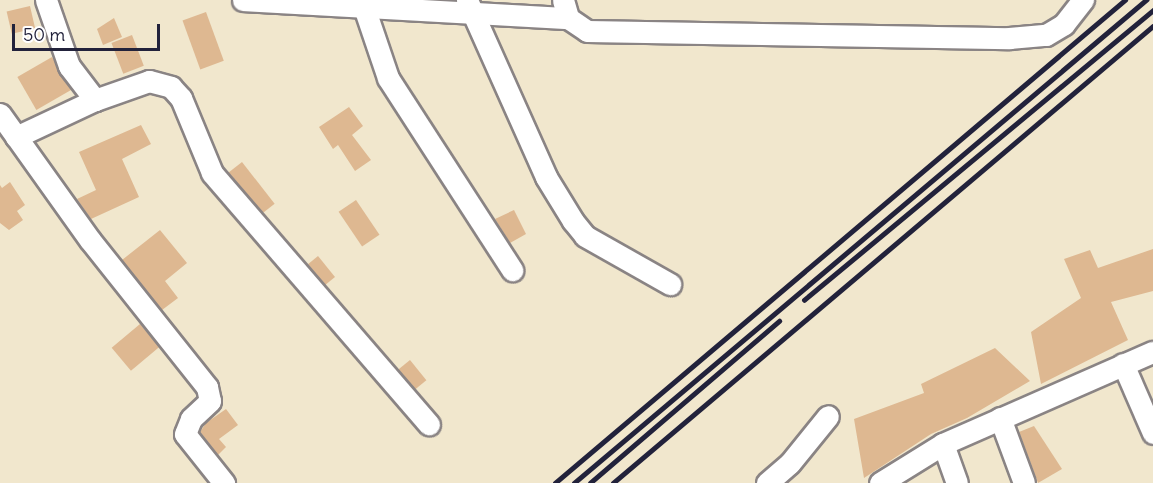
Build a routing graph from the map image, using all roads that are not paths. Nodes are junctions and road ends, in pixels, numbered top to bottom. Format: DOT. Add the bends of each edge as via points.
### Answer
graph roads {
  1 [pos="46,0"];
  2 [pos="243,0"];
  3 [pos="251,0"];
  4 [pos="1083,0"];
  5 [pos="391,4"];
  6 [pos="469,7"];
  7 [pos="364,8"];
  8 [pos="565,9"];
  9 [pos="95,100"];
  10 [pos="0,114"];
  11 [pos="16,137"];
  12 [pos="513,270"];
  13 [pos="670,284"];
  14 [pos="1153,352"];
  15 [pos="1123,364"];
  16 [pos="828,416"];
  17 [pos="1000,418"];
  18 [pos="429,424"];
  19 [pos="1153,433"];
  20 [pos="943,444"];
  21 [pos="224,483"];
  22 [pos="767,483"];
  23 [pos="880,483"];
  24 [pos="957,483"];
  25 [pos="1024,483"];
  1 -- 9 [label="street" via="69,66"];
  2 -- 3 [label="street"];
  3 -- 7 [label="street"];
  4 -- 8 [label="street" via="1065,24 1046,35 1009,38 587,31"];
  5 -- 6 [label="street"];
  5 -- 7 [label="street"];
  6 -- 8 [label="street"];
  6 -- 13 [label="street" via="546,177 573,221 585,237"];
  7 -- 12 [label="street" via="388,78"];
  9 -- 11 [label="street"];
  9 -- 18 [label="street" via="149,81 171,87 181,98 212,173"];
  10 -- 11 [label="street"];
  11 -- 21 [label="street" via="90,240 207,387 210,401 191,419 185,434"];
  14 -- 15 [label="street"];
  15 -- 17 [label="street"];
  15 -- 19 [label="street"];
  16 -- 22 [label="street"];
  17 -- 20 [label="street"];
  17 -- 25 [label="street"];
  20 -- 23 [label="street"];
  20 -- 24 [label="street"];
}
